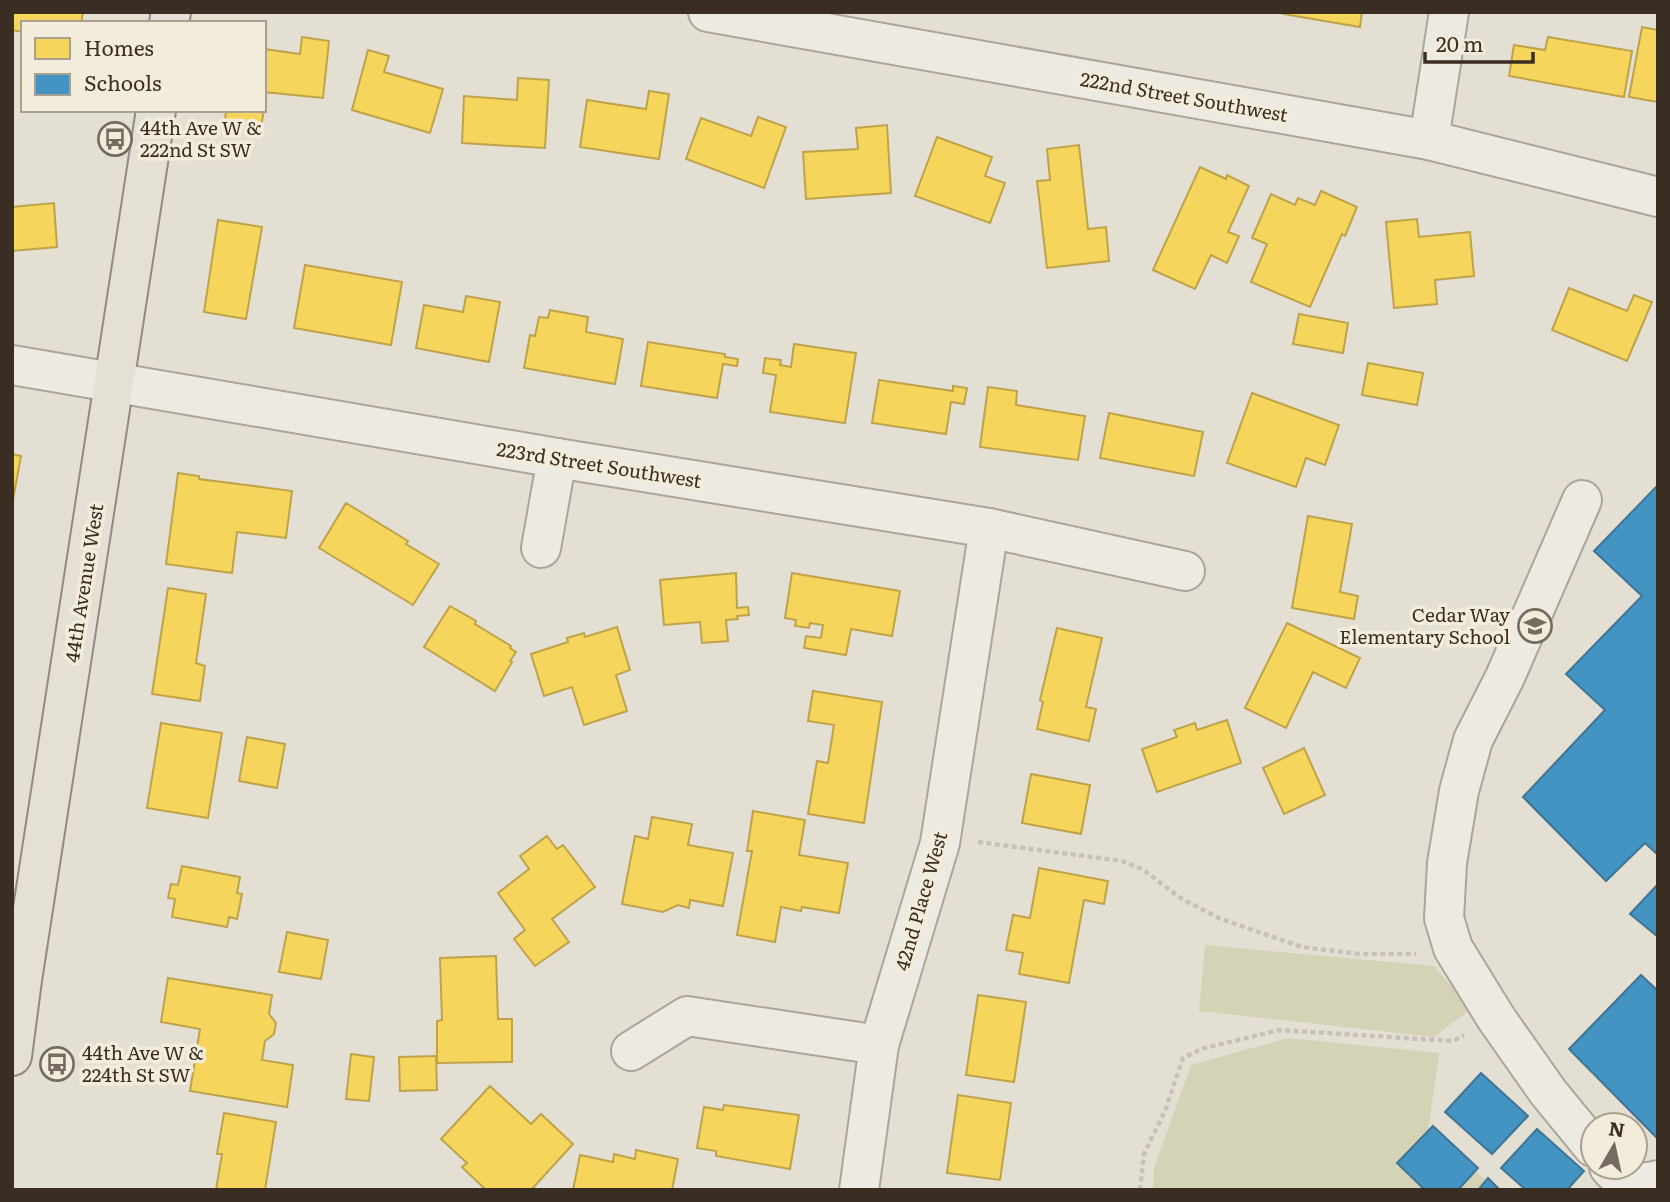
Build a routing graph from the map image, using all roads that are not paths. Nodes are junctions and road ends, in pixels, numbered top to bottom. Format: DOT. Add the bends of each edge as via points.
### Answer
graph roads {
  1 [pos="708,12"];
  2 [pos="1449,12"];
  3 [pos="156,112"];
  4 [pos="1429,140"];
  5 [pos="1658,197"];
  6 [pos="12,365"];
  7 [pos="116,381"];
  8 [pos="556,458"];
  9 [pos="1582,500"];
  10 [pos="989,528"];
  11 [pos="541,548"];
  12 [pos="1185,571"];
  13 [pos="23,898"];
  14 [pos="17,979"];
  15 [pos="879,1045"];
  16 [pos="631,1051"];
  17 [pos="12,1056"];
  18 [pos="1579,1130"];
  19 [pos="1658,1180"];
  20 [pos="1627,1181"];
  21 [pos="859,1190"];
  1 -- 4 [label="street, 222nd Street Southwest"];
  2 -- 4 [label="street"];
  3 -- 7 [label="main road, 44th Avenue West"];
  4 -- 5 [label="street, 222nd Street Southwest"];
  6 -- 7 [label="street, 223rd Street Southwest"];
  7 -- 8 [label="street, 223rd Street Southwest"];
  7 -- 13 [label="main road, 44th Avenue West"];
  8 -- 10 [label="street, 223rd Street Southwest"];
  8 -- 11 [label="street"];
  9 -- 18 [label="street" via="1473,740 1447,863 1444,918 1453,948 1496,1018"];
  10 -- 12 [label="street, 223rd Street Southwest"];
  10 -- 15 [label="street, 42nd Place West" via="940,843"];
  13 -- 14 [label="main road, 44th Avenue West"];
  14 -- 17 [label="main road, 44th Avenue West"];
  15 -- 16 [label="street" via="687,1016"];
  15 -- 21 [label="street, 42nd Place West"];
  19 -- 20 [label="street"];
}
